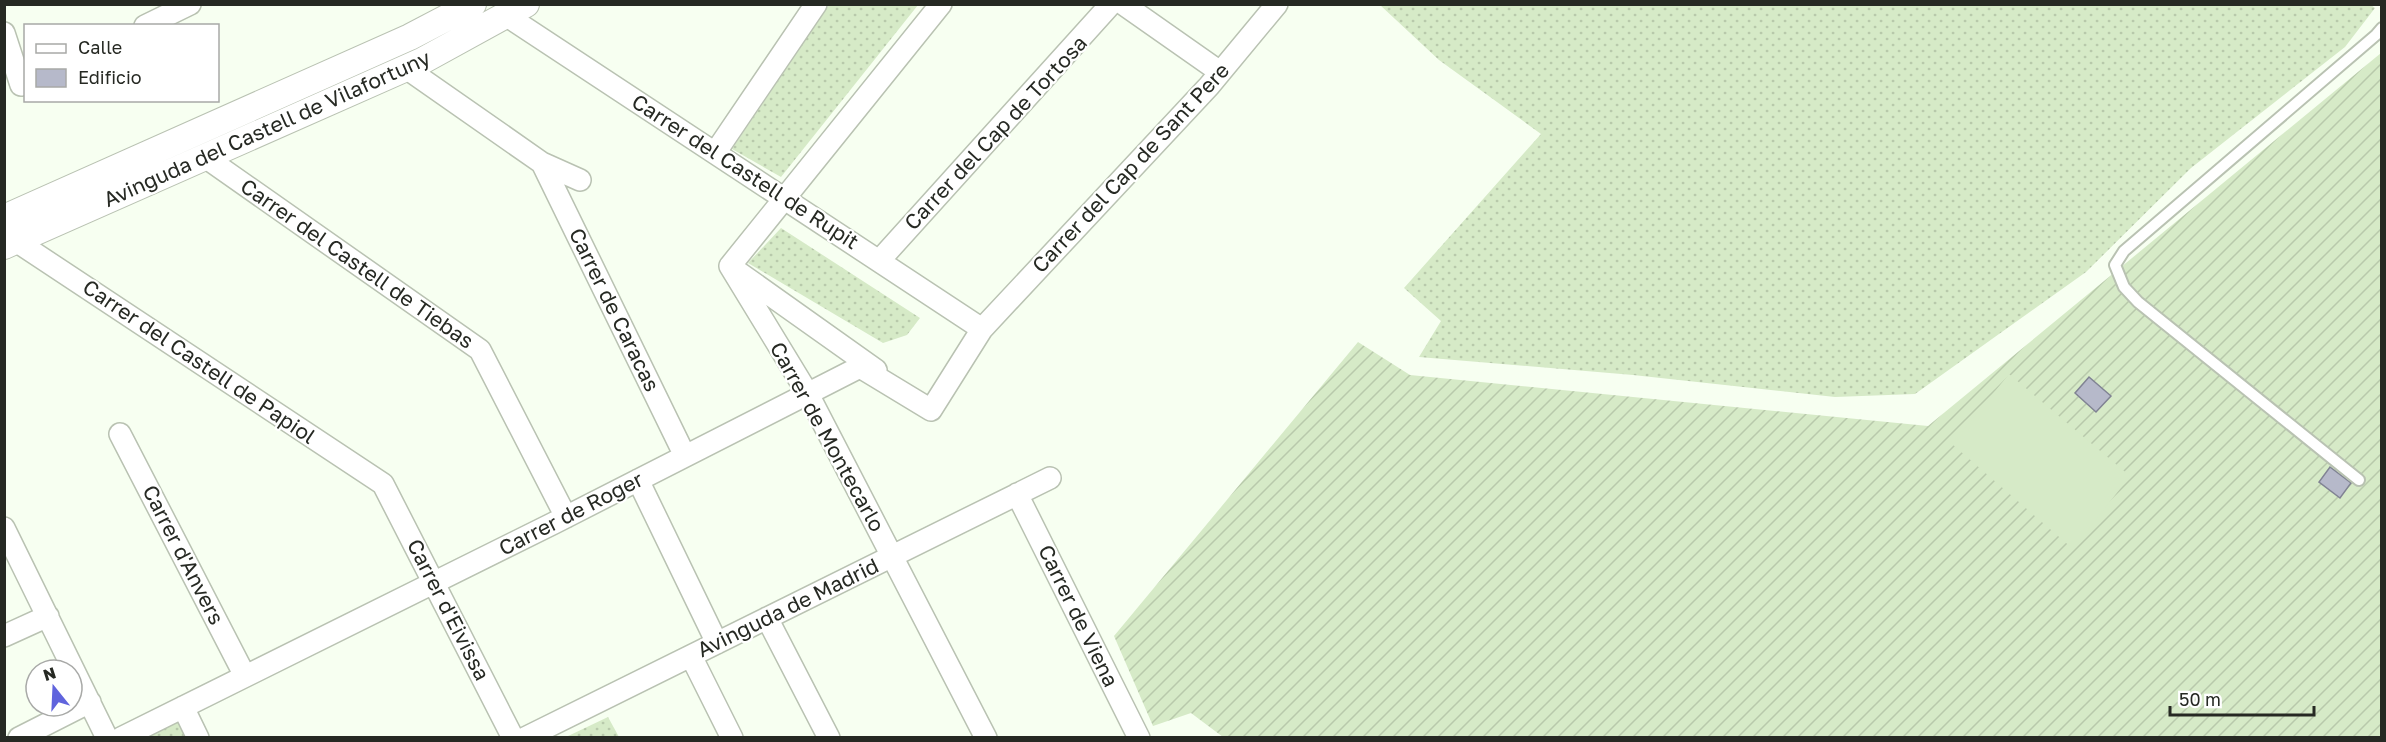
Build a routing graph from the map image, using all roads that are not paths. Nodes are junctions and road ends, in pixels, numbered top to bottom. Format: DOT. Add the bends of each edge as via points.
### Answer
graph roads {
  1 [pos="190,4"];
  2 [pos="473,4"];
  3 [pos="816,4"];
  4 [pos="941,4"];
  5 [pos="1112,4"];
  6 [pos="1123,4"];
  7 [pos="1277,4"];
  8 [pos="517,10"];
  9 [pos="149,24"];
  10 [pos="2382,28"];
  11 [pos="4,33"];
  12 [pos="406,68"];
  13 [pos="1220,72"];
  14 [pos="17,86"];
  15 [pos="715,153"];
  16 [pos="205,157"];
  17 [pos="542,163"];
  18 [pos="580,180"];
  19 [pos="785,199"];
  20 [pos="4,218"];
  21 [pos="10,243"];
  22 [pos="879,261"];
  23 [pos="730,266"];
  24 [pos="982,329"];
  25 [pos="808,394"];
  26 [pos="931,410"];
  27 [pos="120,434"];
  28 [pos="685,456"];
  29 [pos="1050,477"];
  30 [pos="638,480"];
  31 [pos="2359,480"];
  32 [pos="383,484"];
  33 [pos="1017,494"];
  34 [pos="567,517"];
  35 [pos="4,528"];
  36 [pos="892,556"];
  37 [pos="435,582"];
  38 [pos="48,616"];
  39 [pos="767,618"];
  40 [pos="4,636"];
  41 [pos="717,643"];
  42 [pos="691,656"];
  43 [pos="245,676"];
  44 [pos="90,702"];
  45 [pos="183,707"];
  46 [pos="19,738"];
  47 [pos="107,738"];
  48 [pos="121,738"];
  49 [pos="198,738"];
  50 [pos="513,738"];
  51 [pos="525,738"];
  52 [pos="732,738"];
  53 [pos="829,738"];
  54 [pos="986,738"];
  55 [pos="1138,738"];
  1 -- 9 [label="street"];
  2 -- 20 [label="street, Avinguda del Castell de Vilafortuny" via="410,37"];
  3 -- 15 [label="street"];
  4 -- 19 [label="street"];
  5 -- 22 [label="street, Carrer del Cap de Tortosa"];
  6 -- 13 [label="street"];
  7 -- 13 [label="street, Carrer del Cap de Sant Pere"];
  8 -- 12 [label="street, Avinguda del Castell de Vilafortuny"];
  8 -- 15 [label="street, Carrer del Castell de Rupit"];
  10 -- 31 [label="lane" via="2124,251 2115,266 2124,287 2138,302"];
  11 -- 14 [label="street"];
  12 -- 16 [label="street, Avinguda del Castell de Vilafortuny"];
  12 -- 17 [label="street"];
  13 -- 24 [label="street, Carrer del Cap de Sant Pere"];
  15 -- 19 [label="street, Carrer del Castell de Rupit"];
  16 -- 21 [label="street, Avinguda del Castell de Vilafortuny"];
  16 -- 34 [label="street, Carrer del Castell de Tiebas" via="480,350"];
  17 -- 18 [label="street"];
  17 -- 28 [label="street, Carrer de Caracas"];
  19 -- 22 [label="street, Carrer del Castell de Rupit"];
  19 -- 23 [label="street"];
  21 -- 32 [label="street, Carrer del Castell de Papiol"];
  22 -- 24 [label="street, Carrer del Castell de Rupit"];
  23 -- 25 [label="street, Carrer de Montecarlo"];
  23 -- 26 [label="street"];
  24 -- 26 [label="street"];
  25 -- 26 [label="street, Carrer de Roger" via="860,367"];
  25 -- 28 [label="street, Carrer de Roger"];
  25 -- 36 [label="street, Carrer de Montecarlo"];
  27 -- 43 [label="street, Carrer d'Anvers"];
  28 -- 30 [label="street, Carrer de Roger"];
  29 -- 33 [label="street, Avinguda de Madrid"];
  30 -- 34 [label="street, Carrer de Roger"];
  30 -- 41 [label="street"];
  32 -- 37 [label="street, Carrer d'Eivissa"];
  33 -- 36 [label="street, Avinguda de Madrid"];
  33 -- 55 [label="street, Carrer de Viena"];
  34 -- 37 [label="street, Carrer de Roger"];
  35 -- 38 [label="street"];
  36 -- 39 [label="street, Avinguda de Madrid"];
  36 -- 54 [label="street, Carrer de Montecarlo"];
  37 -- 43 [label="street, Carrer de Roger"];
  37 -- 50 [label="street, Carrer d'Eivissa"];
  38 -- 40 [label="street"];
  38 -- 44 [label="street"];
  39 -- 41 [label="street, Avinguda de Madrid"];
  39 -- 53 [label="street"];
  41 -- 42 [label="street, Avinguda de Madrid"];
  42 -- 51 [label="street, Avinguda de Madrid"];
  42 -- 52 [label="street"];
  43 -- 45 [label="street, Carrer de Roger"];
  44 -- 46 [label="street"];
  44 -- 47 [label="street"];
  45 -- 48 [label="street, Carrer de Roger"];
  45 -- 49 [label="street"];
}
